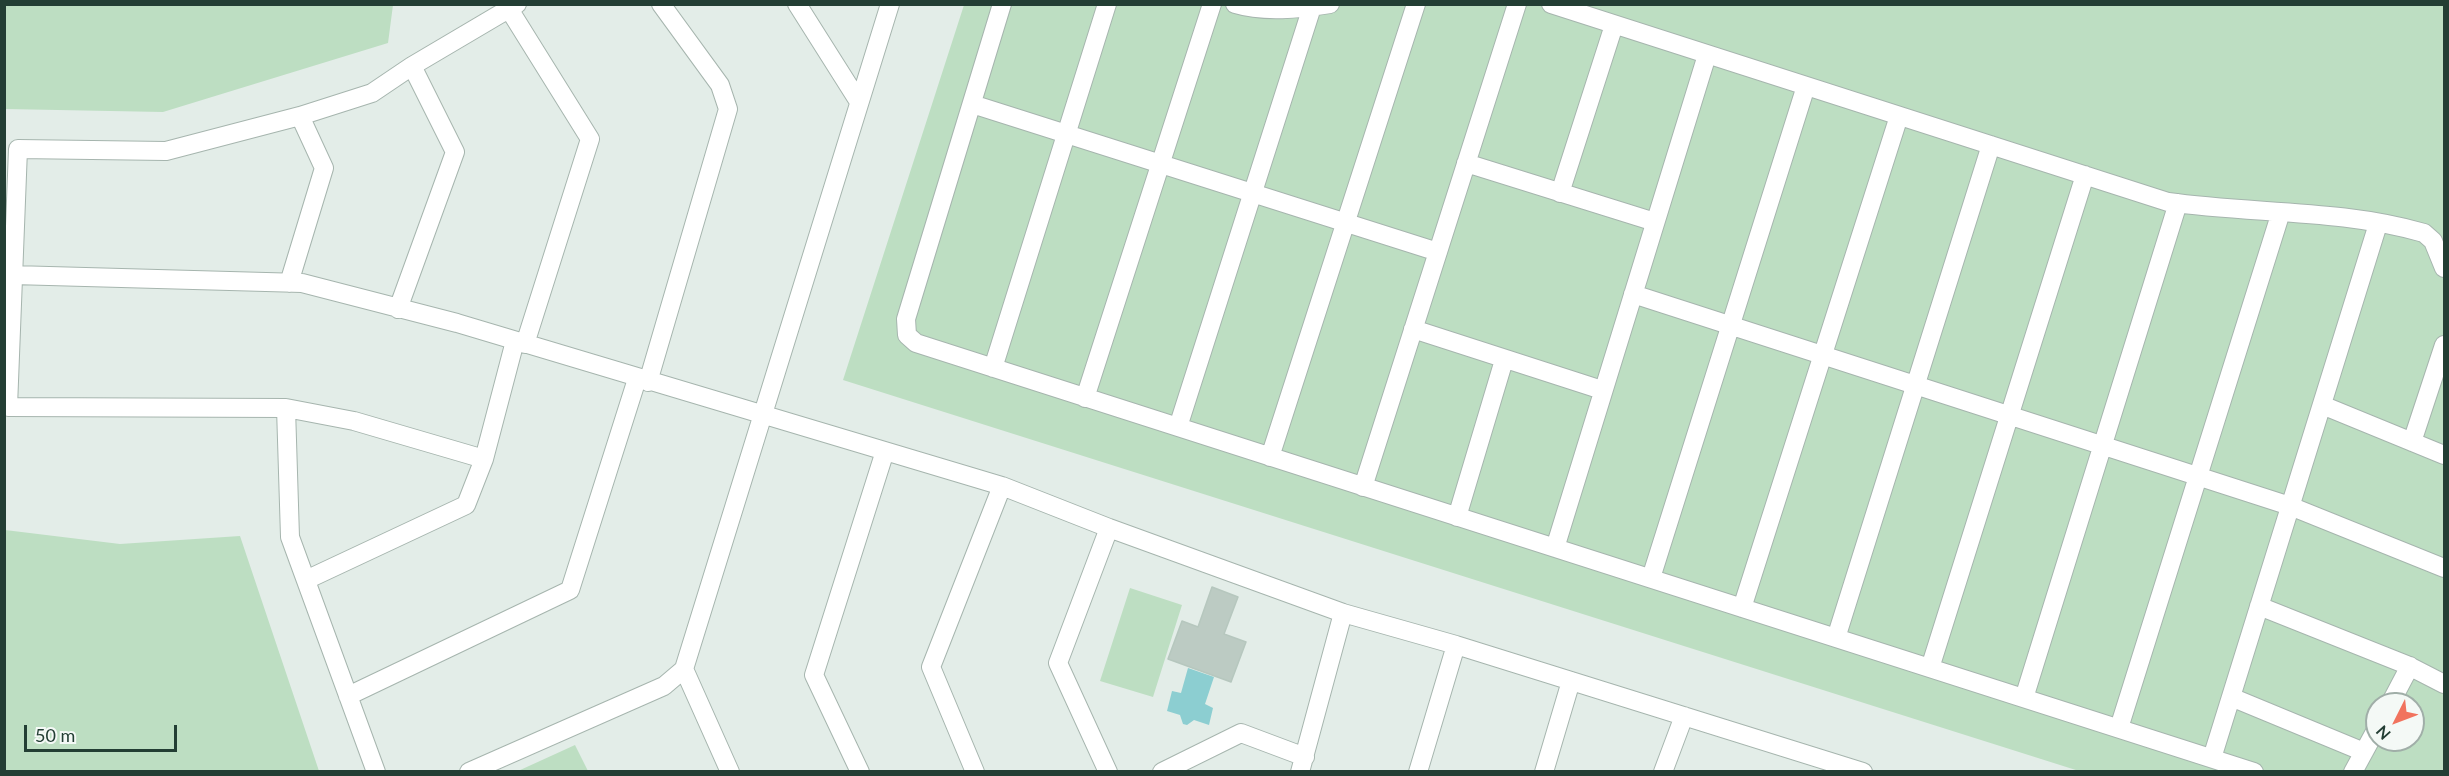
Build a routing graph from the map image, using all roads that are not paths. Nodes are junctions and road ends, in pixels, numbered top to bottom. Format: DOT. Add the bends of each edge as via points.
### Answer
graph roads {
  1 [pos="661,4"];
  2 [pos="797,4"];
  3 [pos="890,4"];
  4 [pos="1002,4"];
  5 [pos="1107,4"];
  6 [pos="1212,4"];
  7 [pos="1235,4"];
  8 [pos="1416,4"];
  9 [pos="1516,4"];
  10 [pos="1551,4"];
  11 [pos="1321,6"];
  12 [pos="513,7"];
  13 [pos="1614,25"];
  14 [pos="1707,55"];
  15 [pos="412,66"];
  16 [pos="1806,86"];
  17 [pos="859,102"];
  18 [pos="972,104"];
  19 [pos="300,116"];
  20 [pos="1899,116"];
  21 [pos="1066,134"];
  22 [pos="1991,145"];
  23 [pos="1466,163"];
  24 [pos="1161,164"];
  25 [pos="2085,175"];
  26 [pos="1253,193"];
  27 [pos="1560,193"];
  28 [pos="2178,203"];
  29 [pos="2281,212"];
  30 [pos="1655,222"];
  31 [pos="1346,223"];
  32 [pos="2378,224"];
  33 [pos="1438,252"];
  34 [pos="2445,268"];
  35 [pos="13,274"];
  36 [pos="289,283"];
  37 [pos="1633,294"];
  38 [pos="398,309"];
  39 [pos="1731,325"];
  40 [pos="1413,329"];
  41 [pos="520,343"];
  42 [pos="2445,345"];
  43 [pos="1823,355"];
  44 [pos="1504,360"];
  45 [pos="993,368"];
  46 [pos="642,380"];
  47 [pos="1915,385"];
  48 [pos="1602,390"];
  49 [pos="1085,398"];
  50 [pos="2322,405"];
  51 [pos="286,408"];
  52 [pos="765,414"];
  53 [pos="2009,415"];
  54 [pos="1178,427"];
  55 [pos="2412,442"];
  56 [pos="2103,446"];
  57 [pos="885,451"];
  58 [pos="2445,455"];
  59 [pos="1270,457"];
  60 [pos="484,459"];
  61 [pos="2198,476"];
  62 [pos="1002,486"];
  63 [pos="1363,487"];
  64 [pos="2290,506"];
  65 [pos="1457,517"];
  66 [pos="1109,528"];
  67 [pos="1555,548"];
  68 [pos="2445,568"];
  69 [pos="1651,578"];
  70 [pos="306,580"];
  71 [pos="2259,606"];
  72 [pos="1742,608"];
  73 [pos="1343,613"];
  74 [pos="1836,638"];
  75 [pos="1456,645"];
  76 [pos="2410,666"];
  77 [pos="1930,668"];
  78 [pos="684,669"];
  79 [pos="1571,681"];
  80 [pos="2445,684"];
  81 [pos="2396,692"];
  82 [pos="348,696"];
  83 [pos="2231,697"];
  84 [pos="2024,698"];
  85 [pos="1684,716"];
  86 [pos="2119,729"];
  87 [pos="2364,752"];
  88 [pos="2212,758"];
  89 [pos="1302,764"];
  90 [pos="376,771"];
  91 [pos="469,771"];
  92 [pos="730,771"];
  93 [pos="860,771"];
  94 [pos="975,771"];
  95 [pos="1108,771"];
  96 [pos="1162,771"];
  97 [pos="1418,771"];
  98 [pos="1544,771"];
  99 [pos="1663,771"];
  100 [pos="1863,771"];
  101 [pos="2254,771"];
  102 [pos="2353,771"];
  1 -- 46 [label="street" via="720,86 728,109"];
  2 -- 17 [label="street"];
  3 -- 17 [label="street"];
  4 -- 18 [label="street"];
  5 -- 21 [label="street"];
  6 -- 24 [label="street"];
  7 -- 11 [label="street" via="1250,9"];
  8 -- 31 [label="street"];
  9 -- 23 [label="street"];
  10 -- 13 [label="street"];
  11 -- 26 [label="street"];
  12 -- 15 [label="street"];
  12 -- 41 [label="street" via="590,139"];
  13 -- 14 [label="street"];
  13 -- 27 [label="street"];
  14 -- 16 [label="street"];
  14 -- 30 [label="street"];
  15 -- 19 [label="street" via="372,93"];
  15 -- 38 [label="street" via="455,152"];
  16 -- 20 [label="street"];
  16 -- 39 [label="street"];
  17 -- 52 [label="street"];
  18 -- 21 [label="street"];
  18 -- 45 [label="street" via="905,326 907,335 916,343"];
  19 -- 35 [label="street" via="166,151 18,149"];
  19 -- 36 [label="street" via="324,168"];
  20 -- 22 [label="street"];
  20 -- 43 [label="street"];
  21 -- 24 [label="street"];
  21 -- 45 [label="street"];
  22 -- 25 [label="street"];
  22 -- 47 [label="street"];
  23 -- 27 [label="street"];
  23 -- 33 [label="street"];
  24 -- 26 [label="street"];
  24 -- 49 [label="street"];
  25 -- 28 [label="street"];
  25 -- 53 [label="street"];
  26 -- 31 [label="street"];
  26 -- 54 [label="street"];
  27 -- 30 [label="street"];
  28 -- 29 [label="street"];
  28 -- 56 [label="street"];
  29 -- 32 [label="street"];
  29 -- 61 [label="street"];
  30 -- 37 [label="street"];
  31 -- 33 [label="street"];
  31 -- 59 [label="street"];
  32 -- 34 [label="street" via="2424,233 2433,241"];
  32 -- 50 [label="street"];
  33 -- 40 [label="street"];
  35 -- 36 [label="street"];
  35 -- 51 [label="street" via="8,407"];
  36 -- 38 [label="street" via="302,283"];
  37 -- 39 [label="street"];
  37 -- 48 [label="street"];
  38 -- 41 [label="street"];
  39 -- 43 [label="street"];
  39 -- 69 [label="street"];
  40 -- 44 [label="street"];
  40 -- 63 [label="street"];
  41 -- 46 [label="street"];
  41 -- 60 [label="street"];
  42 -- 55 [label="street"];
  43 -- 47 [label="street"];
  43 -- 72 [label="street"];
  44 -- 48 [label="street"];
  44 -- 65 [label="street"];
  45 -- 49 [label="street"];
  46 -- 52 [label="street"];
  46 -- 82 [label="street" via="570,590"];
  47 -- 53 [label="street"];
  47 -- 74 [label="street"];
  48 -- 67 [label="street"];
  49 -- 54 [label="street"];
  50 -- 55 [label="street"];
  50 -- 64 [label="street"];
  51 -- 60 [label="street" via="354,421"];
  51 -- 70 [label="street" via="290,537"];
  52 -- 57 [label="street"];
  52 -- 78 [label="street"];
  53 -- 56 [label="street"];
  53 -- 77 [label="street"];
  54 -- 59 [label="street"];
  55 -- 58 [label="street"];
  56 -- 61 [label="street"];
  56 -- 84 [label="street"];
  57 -- 62 [label="street"];
  57 -- 93 [label="street" via="814,675"];
  59 -- 63 [label="street"];
  60 -- 70 [label="street" via="466,505"];
  61 -- 64 [label="street"];
  61 -- 86 [label="street"];
  62 -- 66 [label="street"];
  62 -- 94 [label="street" via="931,667"];
  63 -- 65 [label="street"];
  64 -- 68 [label="street"];
  64 -- 71 [label="street"];
  65 -- 67 [label="street"];
  66 -- 73 [label="street"];
  66 -- 95 [label="street" via="1058,663"];
  67 -- 69 [label="street"];
  69 -- 72 [label="street"];
  70 -- 82 [label="street"];
  71 -- 76 [label="street"];
  71 -- 83 [label="street"];
  72 -- 74 [label="street"];
  73 -- 75 [label="street"];
  73 -- 89 [label="street"];
  74 -- 77 [label="street"];
  75 -- 79 [label="street"];
  75 -- 97 [label="street"];
  76 -- 80 [label="street"];
  76 -- 81 [label="street"];
  77 -- 84 [label="street"];
  78 -- 91 [label="street" via="664,686"];
  78 -- 92 [label="street"];
  79 -- 85 [label="street"];
  79 -- 98 [label="street"];
  82 -- 90 [label="street"];
  83 -- 87 [label="street"];
  83 -- 88 [label="street"];
  84 -- 86 [label="street"];
  85 -- 99 [label="street"];
  85 -- 100 [label="street"];
  86 -- 88 [label="street"];
  87 -- 102 [label="street"];
  88 -- 101 [label="street"];
  89 -- 96 [label="street" via="1241,733"];
}
